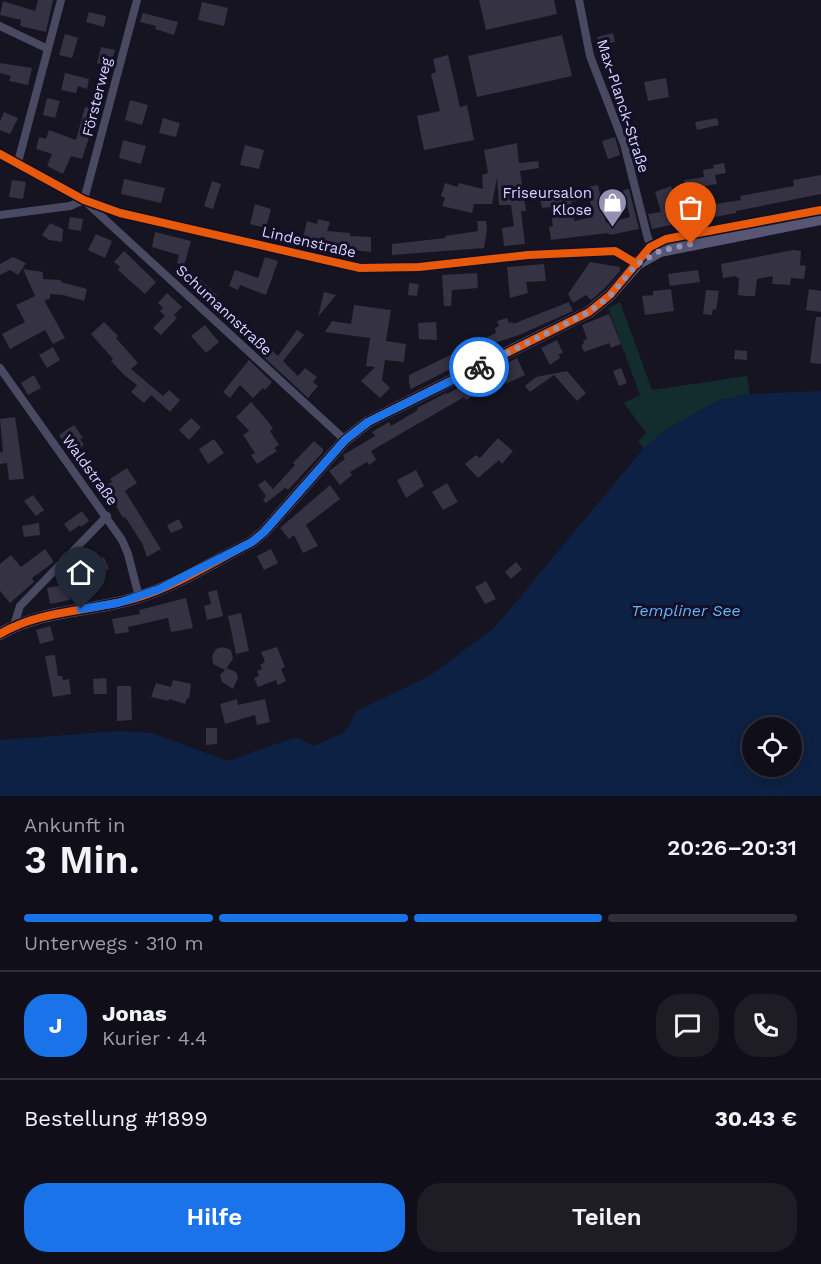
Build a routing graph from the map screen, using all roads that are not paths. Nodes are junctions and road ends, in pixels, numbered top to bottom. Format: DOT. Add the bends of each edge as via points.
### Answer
graph roads {
  1 [pos="61,0"];
  2 [pos="137,0"];
  3 [pos="579,0"];
  4 [pos="0,26"];
  5 [pos="48,48"];
  6 [pos="0,154"];
  7 [pos="18,162"];
  8 [pos="84,200"];
  9 [pos="0,215"];
  10 [pos="821,219"];
  11 [pos="657,253"];
  12 [pos="637,264"];
  13 [pos="0,369"];
  14 [pos="345,440"];
  15 [pos="107,516"];
  16 [pos="139,597"];
  17 [pos="15,625"];
  18 [pos="0,634"];
  1 -- 5 [label="street"];
  2 -- 8 [label="street, Försterweg"];
  3 -- 11 [label="street, Max-Planck-Straße" via="591,56 624,144 648,239"];
  4 -- 5 [label="street"];
  5 -- 7 [label="street"];
  6 -- 7 [label="street"];
  7 -- 8 [label="street"];
  8 -- 9 [label="street" via="70,206"];
  8 -- 12 [label="street, Lindenstraße" via="120,213 360,268 615,251"];
  8 -- 14 [label="street, Schumannstraße"];
  10 -- 11 [label="street"];
  11 -- 12 [label="street"];
  12 -- 14 [label="street" via="610,296 589,312 384,413"];
  13 -- 15 [label="street, Waldstraße"];
  14 -- 16 [label="street" via="252,542"];
  15 -- 16 [label="street, Waldstraße" via="128,554"];
  15 -- 17 [label="street" via="20,606"];
  16 -- 17 [label="street" via="44,615"];
  17 -- 18 [label="street"];
}
